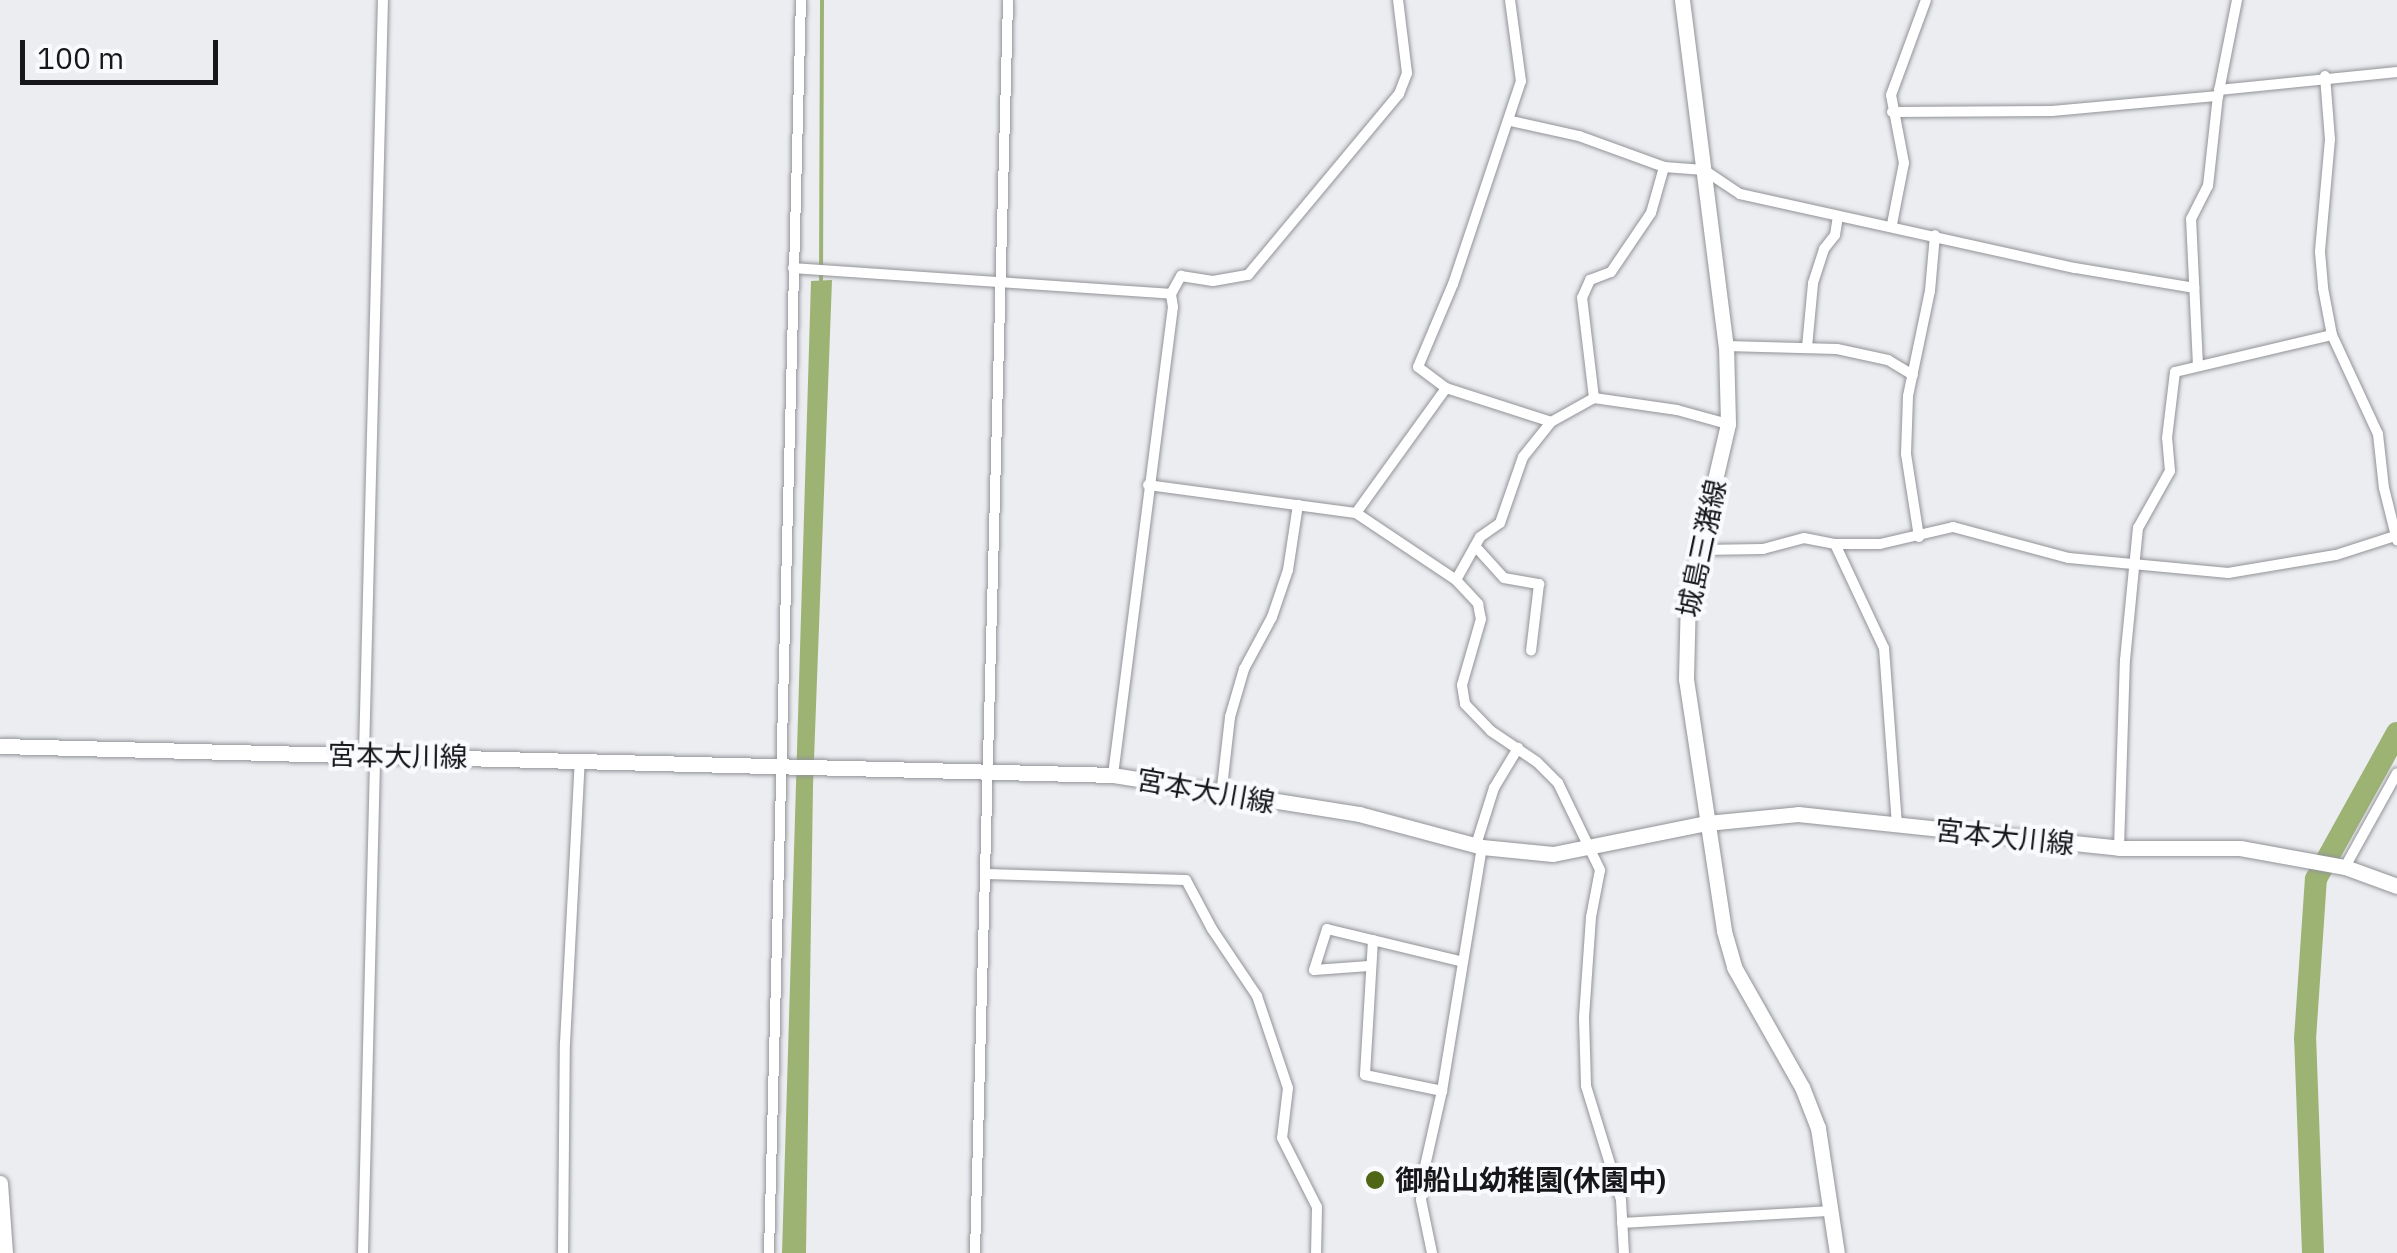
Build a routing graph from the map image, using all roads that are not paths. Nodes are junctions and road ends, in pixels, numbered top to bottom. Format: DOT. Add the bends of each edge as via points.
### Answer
graph roads {
  1 [pos="383,0"];
  2 [pos="1008,0"];
  3 [pos="1398,0"];
  4 [pos="1510,0"];
  5 [pos="1682,0"];
  6 [pos="1926,0"];
  7 [pos="2237,0"];
  8 [pos="801,1"];
  9 [pos="2397,72"];
  10 [pos="2326,76"];
  11 [pos="2218,94"];
  12 [pos="1892,112"];
  13 [pos="1511,121"];
  14 [pos="1664,167"];
  15 [pos="1704,170"];
  16 [pos="1838,216"];
  17 [pos="1892,224"];
  18 [pos="1935,235"];
  19 [pos="794,268"];
  20 [pos="1000,279"];
  21 [pos="2194,288"];
  22 [pos="1170,294"];
  23 [pos="2332,335"];
  24 [pos="1726,346"];
  25 [pos="1806,347"];
  26 [pos="2198,366"];
  27 [pos="1912,375"];
  28 [pos="1446,388"];
  29 [pos="1594,398"];
  30 [pos="1551,422"];
  31 [pos="1728,424"];
  32 [pos="1148,485"];
  33 [pos="1298,505"];
  34 [pos="1356,513"];
  35 [pos="1919,537"];
  36 [pos="2396,538"];
  37 [pos="1835,544"];
  38 [pos="1475,546"];
  39 [pos="1700,550"];
  40 [pos="2134,566"];
  41 [pos="1456,580"];
  42 [pos="1531,651"];
  43 [pos="0,746"];
  44 [pos="1518,748"];
  45 [pos="370,754"];
  46 [pos="580,760"];
  47 [pos="785,768"];
  48 [pos="986,772"];
  49 [pos="2397,773"];
  50 [pos="1112,775"];
  51 [pos="1221,796"];
  52 [pos="1707,824"];
  53 [pos="1897,824"];
  54 [pos="1479,846"];
  55 [pos="1589,847"];
  56 [pos="2119,848"];
  57 [pos="2340,866"];
  58 [pos="986,874"];
  59 [pos="2397,886"];
  60 [pos="1373,940"];
  61 [pos="1463,962"];
  62 [pos="1369,966"];
  63 [pos="1442,1091"];
  64 [pos="0,1182"];
  65 [pos="1832,1211"];
  66 [pos="1622,1223"];
  67 [pos="6,1253"];
  68 [pos="363,1253"];
  69 [pos="563,1253"];
  70 [pos="769,1253"];
  71 [pos="976,1253"];
  72 [pos="1316,1253"];
  73 [pos="1432,1253"];
  74 [pos="1624,1253"];
  75 [pos="1837,1253"];
  1 -- 45 [label="street"];
  2 -- 20 [label="street"];
  3 -- 22 [label="street" via="1406,72 1399,94 1248,276 1213,282 1181,276"];
  4 -- 13 [label="street" via="1521,81"];
  5 -- 15 [label="main road, 城島三潴線"];
  6 -- 12 [label="street" via="1891,96"];
  7 -- 11 [label="street"];
  8 -- 19 [label="street"];
  9 -- 10 [label="street"];
  10 -- 11 [label="street"];
  10 -- 23 [label="street" via="2330,139 2320,252"];
  11 -- 12 [label="street" via="2052,111"];
  11 -- 21 [label="street" via="2208,186 2192,219"];
  12 -- 17 [label="street" via="1904,163"];
  13 -- 14 [label="street"];
  13 -- 28 [label="street" via="1419,359 1418,367"];
  14 -- 15 [label="street"];
  14 -- 29 [label="street" via="1651,213 1610,272 1590,280 1582,298"];
  15 -- 16 [label="street" via="1740,194"];
  15 -- 24 [label="main road, 城島三潴線"];
  16 -- 17 [label="street"];
  16 -- 25 [label="street" via="1813,283"];
  17 -- 18 [label="street"];
  18 -- 21 [label="street"];
  18 -- 27 [label="street"];
  19 -- 20 [label="street"];
  19 -- 47 [label="street"];
  20 -- 22 [label="street"];
  20 -- 48 [label="street"];
  21 -- 26 [label="street"];
  22 -- 32 [label="street"];
  23 -- 26 [label="street"];
  23 -- 36 [label="street" via="2378,434"];
  24 -- 25 [label="street"];
  24 -- 31 [label="main road, 城島三潴線"];
  25 -- 27 [label="street" via="1868,354"];
  26 -- 40 [label="street" via="2175,372 2170,471 2138,528"];
  27 -- 35 [label="street" via="1906,454"];
  28 -- 30 [label="street"];
  28 -- 34 [label="street"];
  29 -- 30 [label="street"];
  29 -- 31 [label="street"];
  30 -- 38 [label="street" via="1516,468 1500,523"];
  31 -- 39 [label="main road, 城島三潴線"];
  32 -- 33 [label="street"];
  32 -- 50 [label="street"];
  33 -- 34 [label="street"];
  33 -- 51 [label="street" via="1288,570 1230,717"];
  34 -- 41 [label="street"];
  35 -- 37 [label="street"];
  35 -- 40 [label="street" via="1952,527 2069,558"];
  36 -- 40 [label="street" via="2228,574"];
  37 -- 39 [label="street" via="1804,538 1763,548"];
  37 -- 53 [label="street" via="1884,648"];
  38 -- 41 [label="street"];
  38 -- 42 [label="street" via="1504,578 1538,584"];
  39 -- 52 [label="main road, 城島三潴線" via="1684,634"];
  40 -- 56 [label="street"];
  41 -- 44 [label="street" via="1478,604 1481,619 1462,685 1466,704"];
  43 -- 45 [label="main road, 宮本大川線"];
  44 -- 54 [label="street" via="1494,788"];
  44 -- 55 [label="street" via="1558,784"];
  45 -- 46 [label="main road, 宮本大川線"];
  45 -- 68 [label="street"];
  46 -- 47 [label="main road, 宮本大川線"];
  46 -- 69 [label="street" via="565,1043"];
  47 -- 48 [label="main road, 宮本大川線"];
  47 -- 70 [label="street"];
  48 -- 50 [label="main road, 宮本大川線"];
  48 -- 58 [label="street"];
  49 -- 57 [label="street"];
  50 -- 51 [label="main road, 宮本大川線"];
  51 -- 54 [label="main road, 宮本大川線" via="1359,814"];
  52 -- 53 [label="main road, 宮本大川線" via="1798,814"];
  52 -- 55 [label="main road, 宮本大川線"];
  52 -- 65 [label="main road, 城島三潴線" via="1734,967 1802,1087 1818,1128"];
  53 -- 56 [label="main road, 宮本大川線"];
  54 -- 55 [label="main road, 宮本大川線" via="1552,854"];
  54 -- 61 [label="street"];
  55 -- 66 [label="street" via="1600,870 1584,1018 1586,1086 1612,1161"];
  56 -- 57 [label="main road, 宮本大川線" via="2240,848"];
  57 -- 59 [label="main road, 宮本大川線"];
  58 -- 71 [label="street"];
  58 -- 72 [label="street" via="1186,880 1257,996 1288,1088 1282,1138 1317,1207"];
  60 -- 61 [label="street"];
  60 -- 62 [label="street"];
  60 -- 62 [label="street" via="1327,929 1314,970"];
  61 -- 63 [label="street"];
  62 -- 63 [label="street" via="1365,1075"];
  63 -- 73 [label="street" via="1421,1200"];
  64 -- 67 [label="main road"];
  65 -- 66 [label="street"];
  65 -- 75 [label="main road, 城島三潴線"];
  66 -- 74 [label="street"];
}
